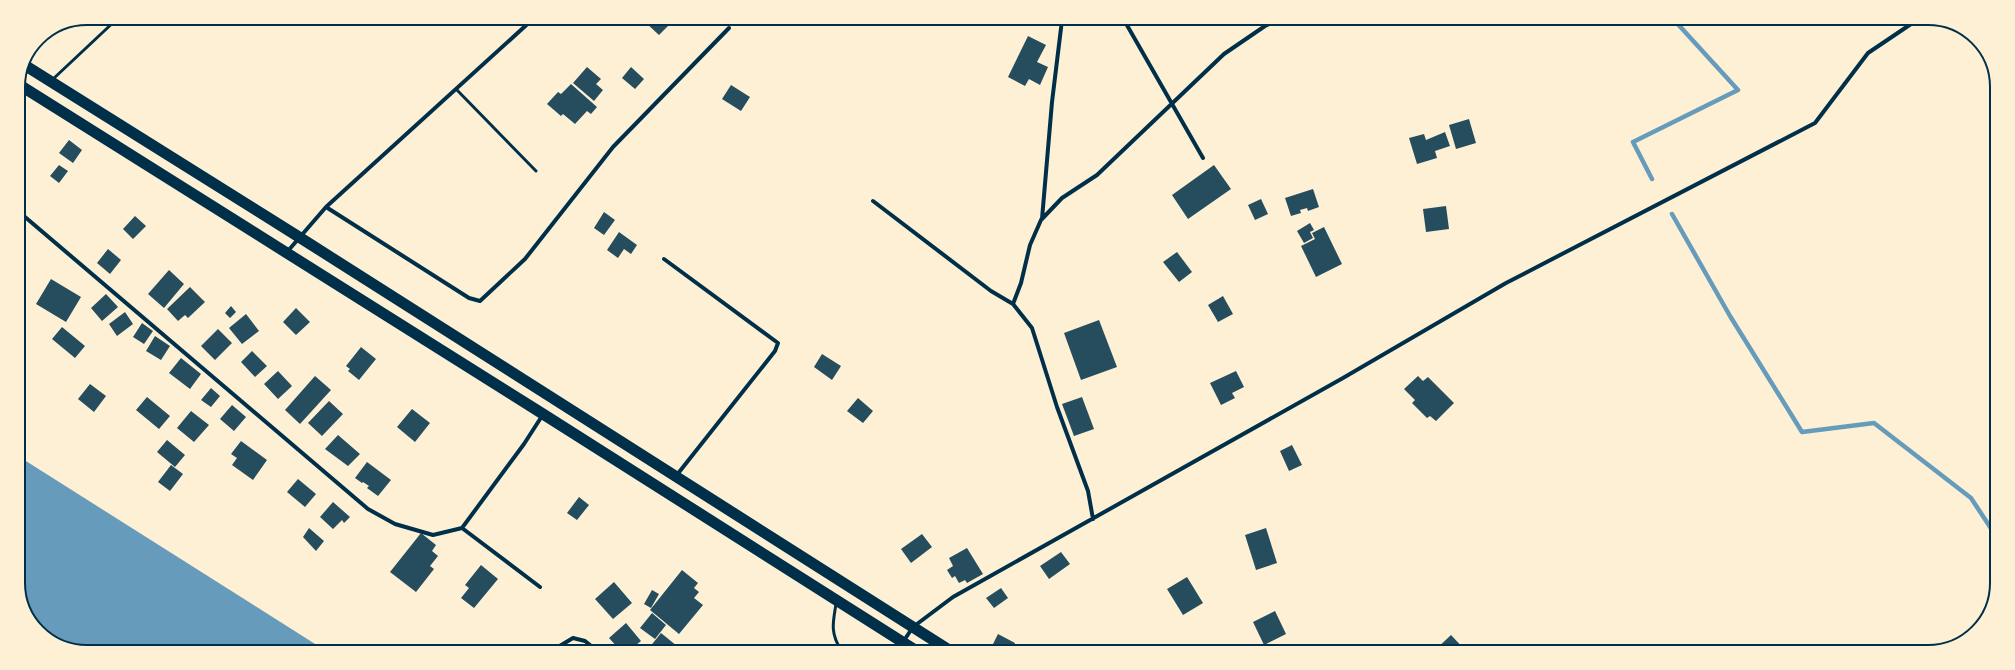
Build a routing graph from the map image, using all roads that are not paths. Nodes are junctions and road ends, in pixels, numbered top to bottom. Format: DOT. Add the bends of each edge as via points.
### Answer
graph roads {
  1 [pos="111,25"];
  2 [pos="526,25"];
  3 [pos="1061,25"];
  4 [pos="1127,25"];
  5 [pos="1267,25"];
  6 [pos="1910,25"];
  7 [pos="729,28"];
  8 [pos="28,68"];
  9 [pos="50,82"];
  10 [pos="25,88"];
  11 [pos="456,89"];
  12 [pos="1171,103"];
  13 [pos="1203,158"];
  14 [pos="536,171"];
  15 [pos="873,201"];
  16 [pos="326,208"];
  17 [pos="25,217"];
  18 [pos="1042,220"];
  19 [pos="299,237"];
  20 [pos="286,252"];
  21 [pos="664,259"];
  22 [pos="1013,304"];
  23 [pos="543,414"];
  24 [pos="676,477"];
  25 [pos="1093,518"];
  26 [pos="462,528"];
  27 [pos="540,587"];
  28 [pos="836,600"];
  29 [pos="913,627"];
  30 [pos="902,642"];
  31 [pos="561,645"];
  32 [pos="590,645"];
  33 [pos="838,645"];
  34 [pos="898,645"];
  35 [pos="907,645"];
  36 [pos="941,645"];
  1 -- 9 [label="lane"];
  2 -- 11 [label="street"];
  3 -- 18 [label="street"];
  4 -- 12 [label="street"];
  5 -- 12 [label="street" via="1224,54"];
  6 -- 25 [label="street" via="1868,53 1815,123 1506,283"];
  7 -- 16 [label="street" via="614,147 525,258 480,301 469,298"];
  8 -- 9 [label="highway"];
  9 -- 19 [label="highway"];
  10 -- 20 [label="highway"];
  11 -- 14 [label="lane"];
  11 -- 16 [label="street"];
  12 -- 13 [label="street"];
  12 -- 18 [label="street" via="1096,175 1062,198"];
  15 -- 22 [label="street" via="991,292"];
  16 -- 19 [label="street"];
  17 -- 26 [label="street" via="368,509 395,524 433,535"];
  18 -- 22 [label="street" via="1030,245"];
  19 -- 20 [label="street"];
  19 -- 24 [label="highway"];
  20 -- 23 [label="highway"];
  21 -- 24 [label="street" via="778,343 775,351"];
  22 -- 25 [label="street" via="1032,328 1057,407 1088,491"];
  23 -- 26 [label="street"];
  23 -- 28 [label="highway"];
  24 -- 29 [label="highway"];
  25 -- 29 [label="street" via="953,597"];
  26 -- 27 [label="street"];
  28 -- 30 [label="highway"];
  28 -- 33 [label="lane" via="833,623 834,639"];
  29 -- 30 [label="street"];
  29 -- 36 [label="highway"];
  30 -- 34 [label="lane"];
  30 -- 35 [label="highway"];
  31 -- 32 [label="street" via="573,638"];
}
